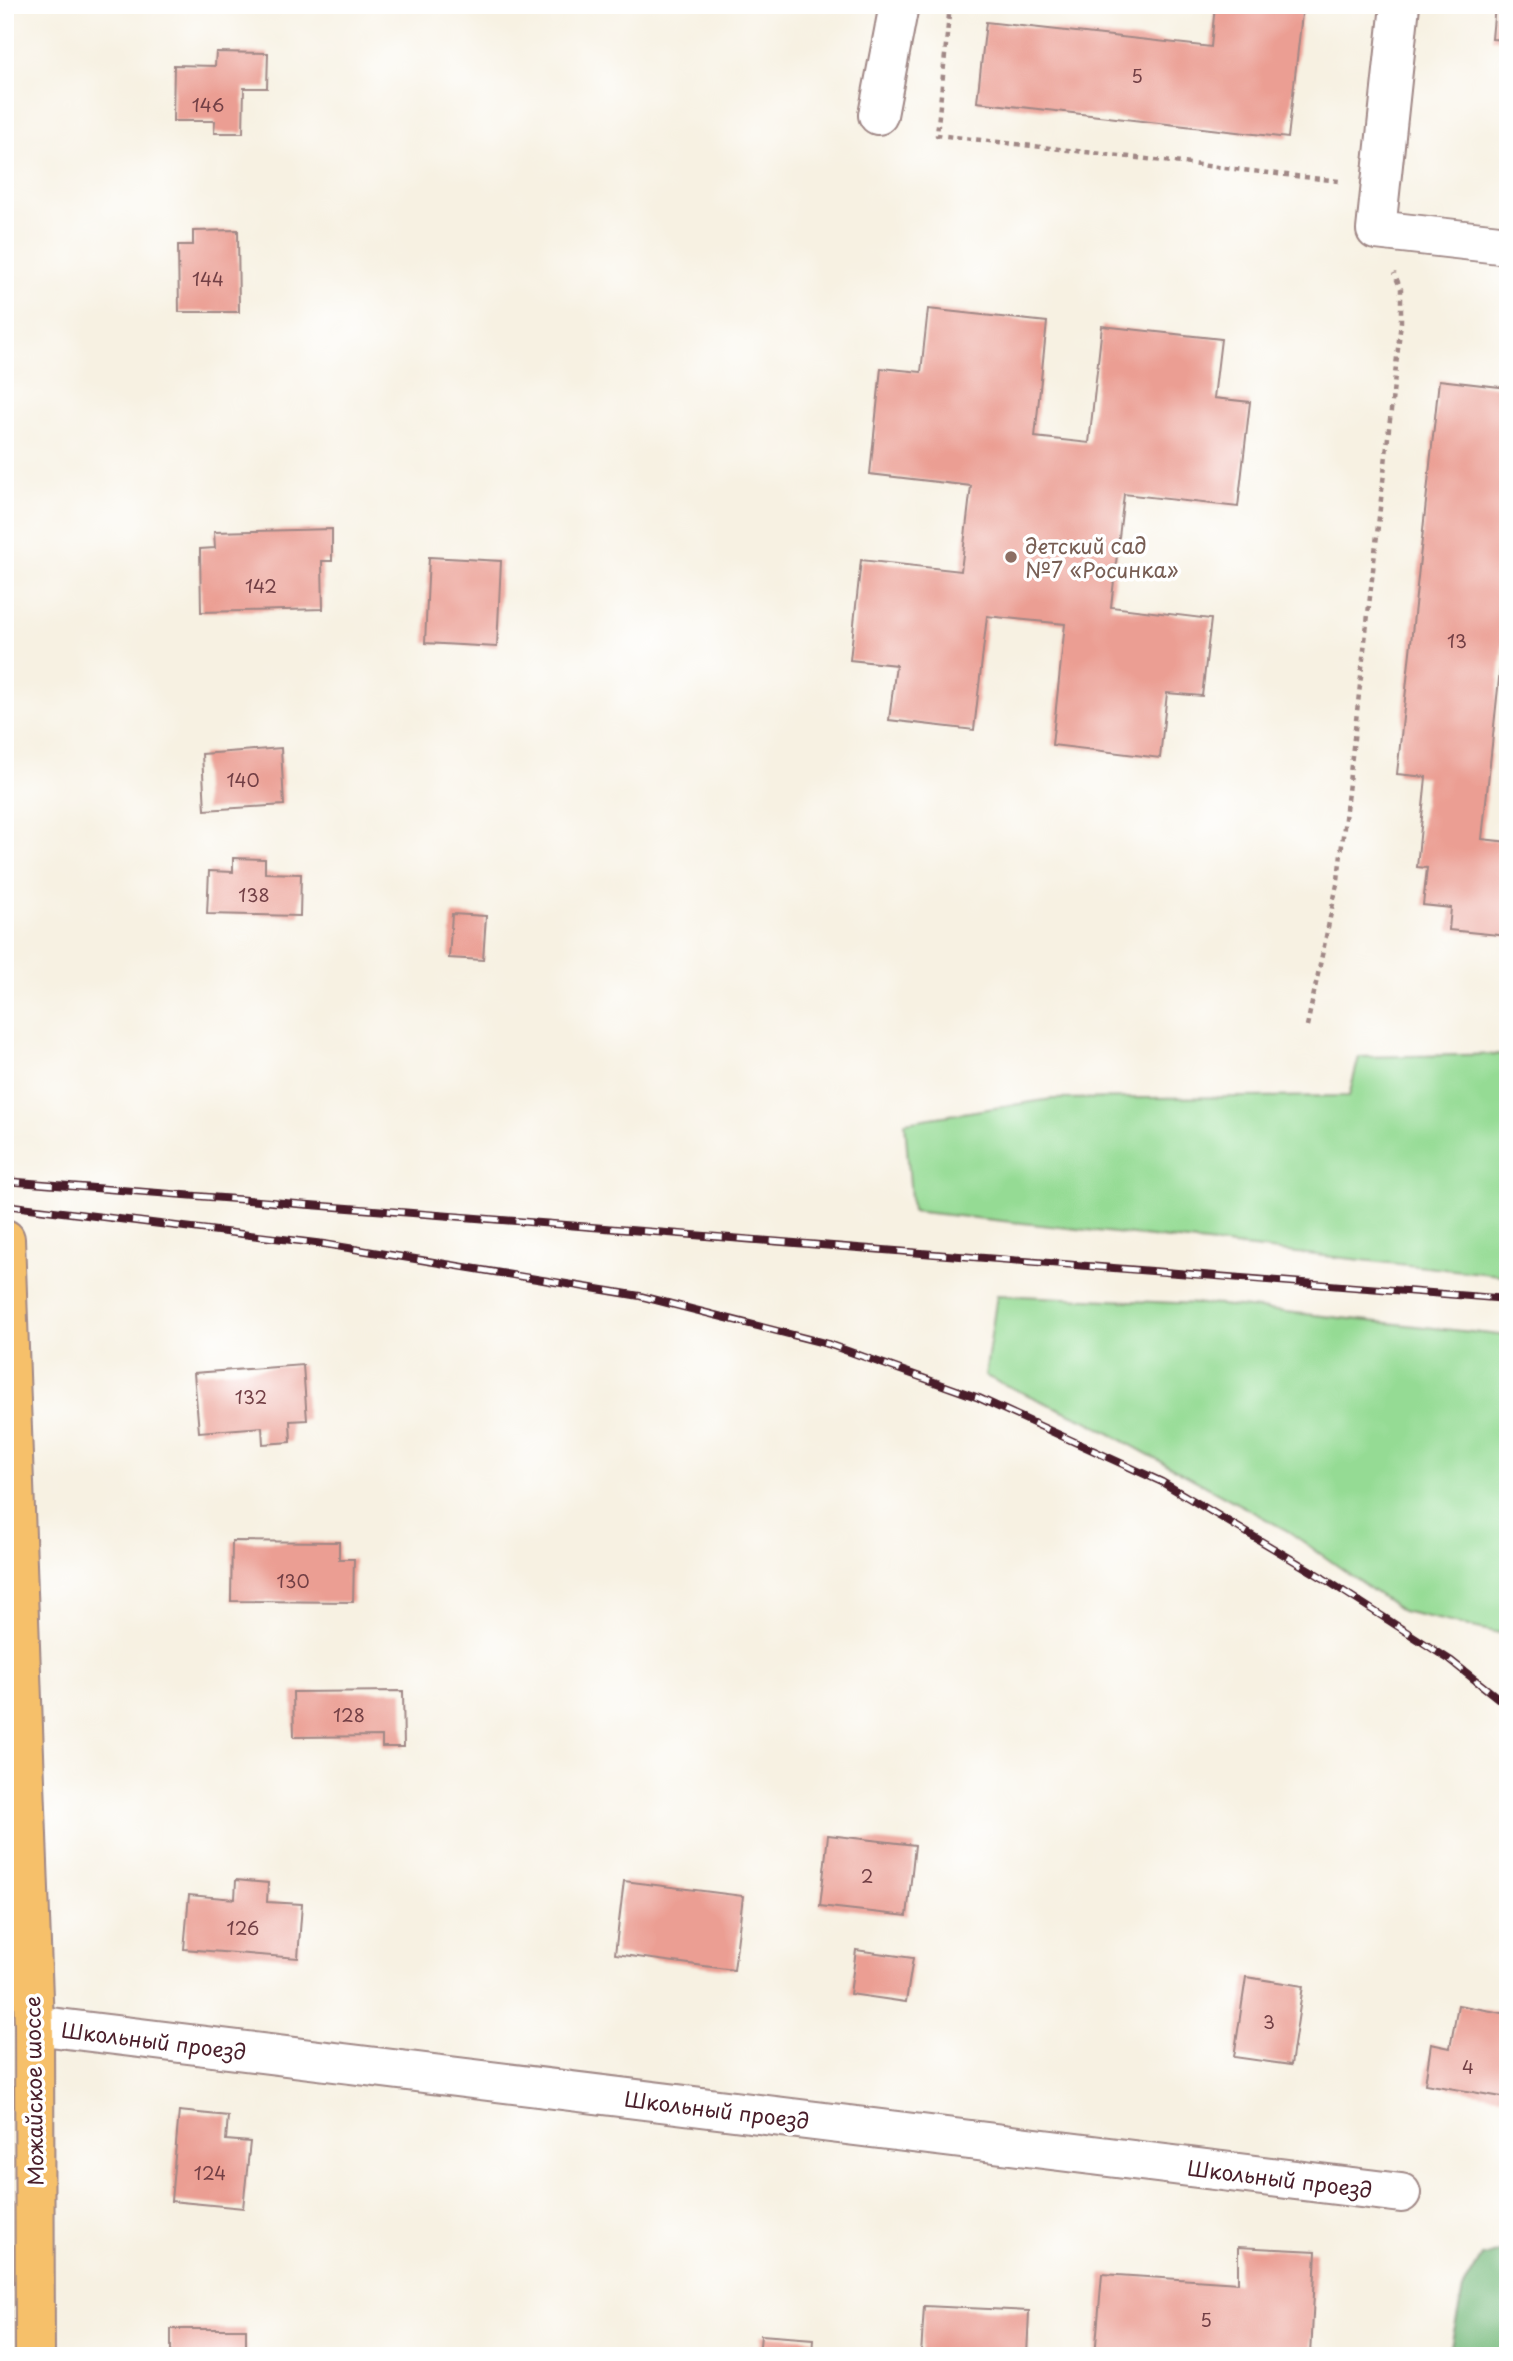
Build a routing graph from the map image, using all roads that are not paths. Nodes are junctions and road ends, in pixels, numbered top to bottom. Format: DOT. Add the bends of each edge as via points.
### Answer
graph roads {
  1 [pos="899,5"];
  2 [pos="1400,5"];
  3 [pos="878,115"];
  4 [pos="1508,245"];
  5 [pos="5,1239"];
  6 [pos="34,2025"];
  7 [pos="1401,2193"];
  8 [pos="35,2356"];
  1 -- 3 [label="street"];
  2 -- 4 [label="street" via="1376,230"];
  5 -- 6 [label="main road, Можайское шоссе"];
  6 -- 7 [label="street, Школьный проезд"];
  6 -- 8 [label="main road, Можайское шоссе"];
}
